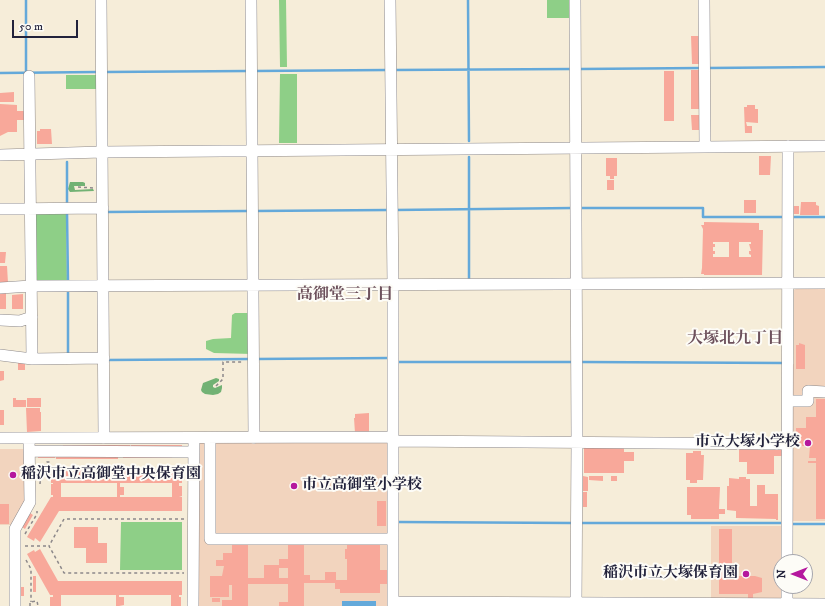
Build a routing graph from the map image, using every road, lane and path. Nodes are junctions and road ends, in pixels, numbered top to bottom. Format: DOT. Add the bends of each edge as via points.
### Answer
graph roads {
  1 [pos="101,0"];
  2 [pos="251,0"];
  3 [pos="390,0"];
  4 [pos="575,0"];
  5 [pos="704,0"];
  6 [pos="29,76"];
  7 [pos="788,146"];
  8 [pos="825,146"];
  9 [pos="705,147"];
  10 [pos="576,149"];
  11 [pos="391,150"];
  12 [pos="251,151"];
  13 [pos="102,152"];
  14 [pos="30,154"];
  15 [pos="0,155"];
  16 [pos="78,187"];
  17 [pos="102,188"];
  18 [pos="103,208"];
  19 [pos="0,209"];
  20 [pos="31,209"];
  21 [pos="788,282"];
  22 [pos="576,283"];
  23 [pos="825,283"];
  24 [pos="393,285"];
  25 [pos="32,286"];
  26 [pos="103,286"];
  27 [pos="252,286"];
  28 [pos="0,288"];
  29 [pos="32,317"];
  30 [pos="0,320"];
  31 [pos="0,356"];
  32 [pos="104,358"];
  33 [pos="32,359"];
  34 [pos="253,362"];
  35 [pos="216,386"];
  36 [pos="825,392"];
  37 [pos="788,401"];
  38 [pos="0,438"];
  39 [pos="29,438"];
  40 [pos="104,438"];
  41 [pos="194,438"];
  42 [pos="210,438"];
  43 [pos="254,438"];
  44 [pos="393,439"];
  45 [pos="577,442"];
  46 [pos="788,444"];
  47 [pos="30,451"];
  48 [pos="194,452"];
  49 [pos="54,462"];
  50 [pos="39,488"];
  51 [pos="37,507"];
  52 [pos="194,519"];
  53 [pos="393,539"];
  54 [pos="16,546"];
  55 [pos="49,546"];
  56 [pos="787,554"];
  57 [pos="25,559"];
  58 [pos="193,574"];
  59 [pos="787,594"];
  60 [pos="32,602"];
  61 [pos="393,604"];
  62 [pos="576,604"];
  63 [pos="825,604"];
  64 [pos="787,605"];
  65 [pos="15,606"];
  66 [pos="30,606"];
  67 [pos="38,606"];
  68 [pos="193,606"];
  1 -- 13 [label="street"];
  2 -- 12 [label="street"];
  3 -- 11 [label="street"];
  4 -- 10 [label="street"];
  5 -- 9 [label="street"];
  6 -- 14 [label="street"];
  7 -- 8 [label="street"];
  7 -- 9 [label="street"];
  7 -- 21 [label="street"];
  9 -- 10 [label="street"];
  10 -- 11 [label="street"];
  10 -- 22 [label="street"];
  11 -- 12 [label="street"];
  11 -- 24 [label="street"];
  12 -- 13 [label="street"];
  12 -- 27 [label="street"];
  13 -- 14 [label="street"];
  13 -- 17 [label="street"];
  14 -- 15 [label="street"];
  14 -- 20 [label="street"];
  16 -- 17 [label="path"];
  17 -- 18 [label="street"];
  18 -- 20 [label="street"];
  18 -- 26 [label="street"];
  19 -- 20 [label="street"];
  20 -- 25 [label="street"];
  21 -- 22 [label="street"];
  21 -- 23 [label="street"];
  21 -- 37 [label="street"];
  22 -- 24 [label="street"];
  22 -- 45 [label="street"];
  24 -- 27 [label="street"];
  24 -- 44 [label="street"];
  25 -- 26 [label="street"];
  25 -- 28 [label="street"];
  25 -- 29 [label="street"];
  26 -- 27 [label="street"];
  26 -- 32 [label="street"];
  27 -- 34 [label="street"];
  29 -- 30 [label="street"];
  29 -- 33 [label="street"];
  31 -- 33 [label="street"];
  32 -- 33 [label="street"];
  32 -- 40 [label="street"];
  34 -- 35 [label="path" via="223,362 223,379"];
  34 -- 43 [label="street"];
  36 -- 37 [label="street" via="808,392 808,401"];
  37 -- 46 [label="street"];
  38 -- 39 [label="street"];
  39 -- 40 [label="street"];
  39 -- 47 [label="street"];
  40 -- 41 [label="street"];
  41 -- 42 [label="street"];
  41 -- 48 [label="street"];
  42 -- 43 [label="street"];
  42 -- 53 [label="street" via="210,539"];
  43 -- 44 [label="street"];
  44 -- 45 [label="street"];
  44 -- 53 [label="street"];
  45 -- 46 [label="street"];
  45 -- 62 [label="street"];
  46 -- 56 [label="street"];
  47 -- 48 [label="street"];
  47 -- 54 [label="street" via="30,502 15,529"];
  48 -- 52 [label="street"];
  49 -- 50 [label="path" via="47,462 41,468"];
  51 -- 54 [label="path" via="37,514"];
  52 -- 55 [label="path" via="64,519"];
  52 -- 58 [label="street"];
  53 -- 61 [label="street"];
  54 -- 55 [label="path"];
  54 -- 65 [label="street"];
  55 -- 58 [label="path" via="64,573"];
  57 -- 60 [label="path" via="32,569"];
  58 -- 68 [label="street"];
  59 -- 64 [label="street"];
  60 -- 66 [label="path"];
  60 -- 67 [label="path" via="37,601"];
  61 -- 62 [label="street"];
  62 -- 64 [label="street"];
  63 -- 64 [label="street"];
}
